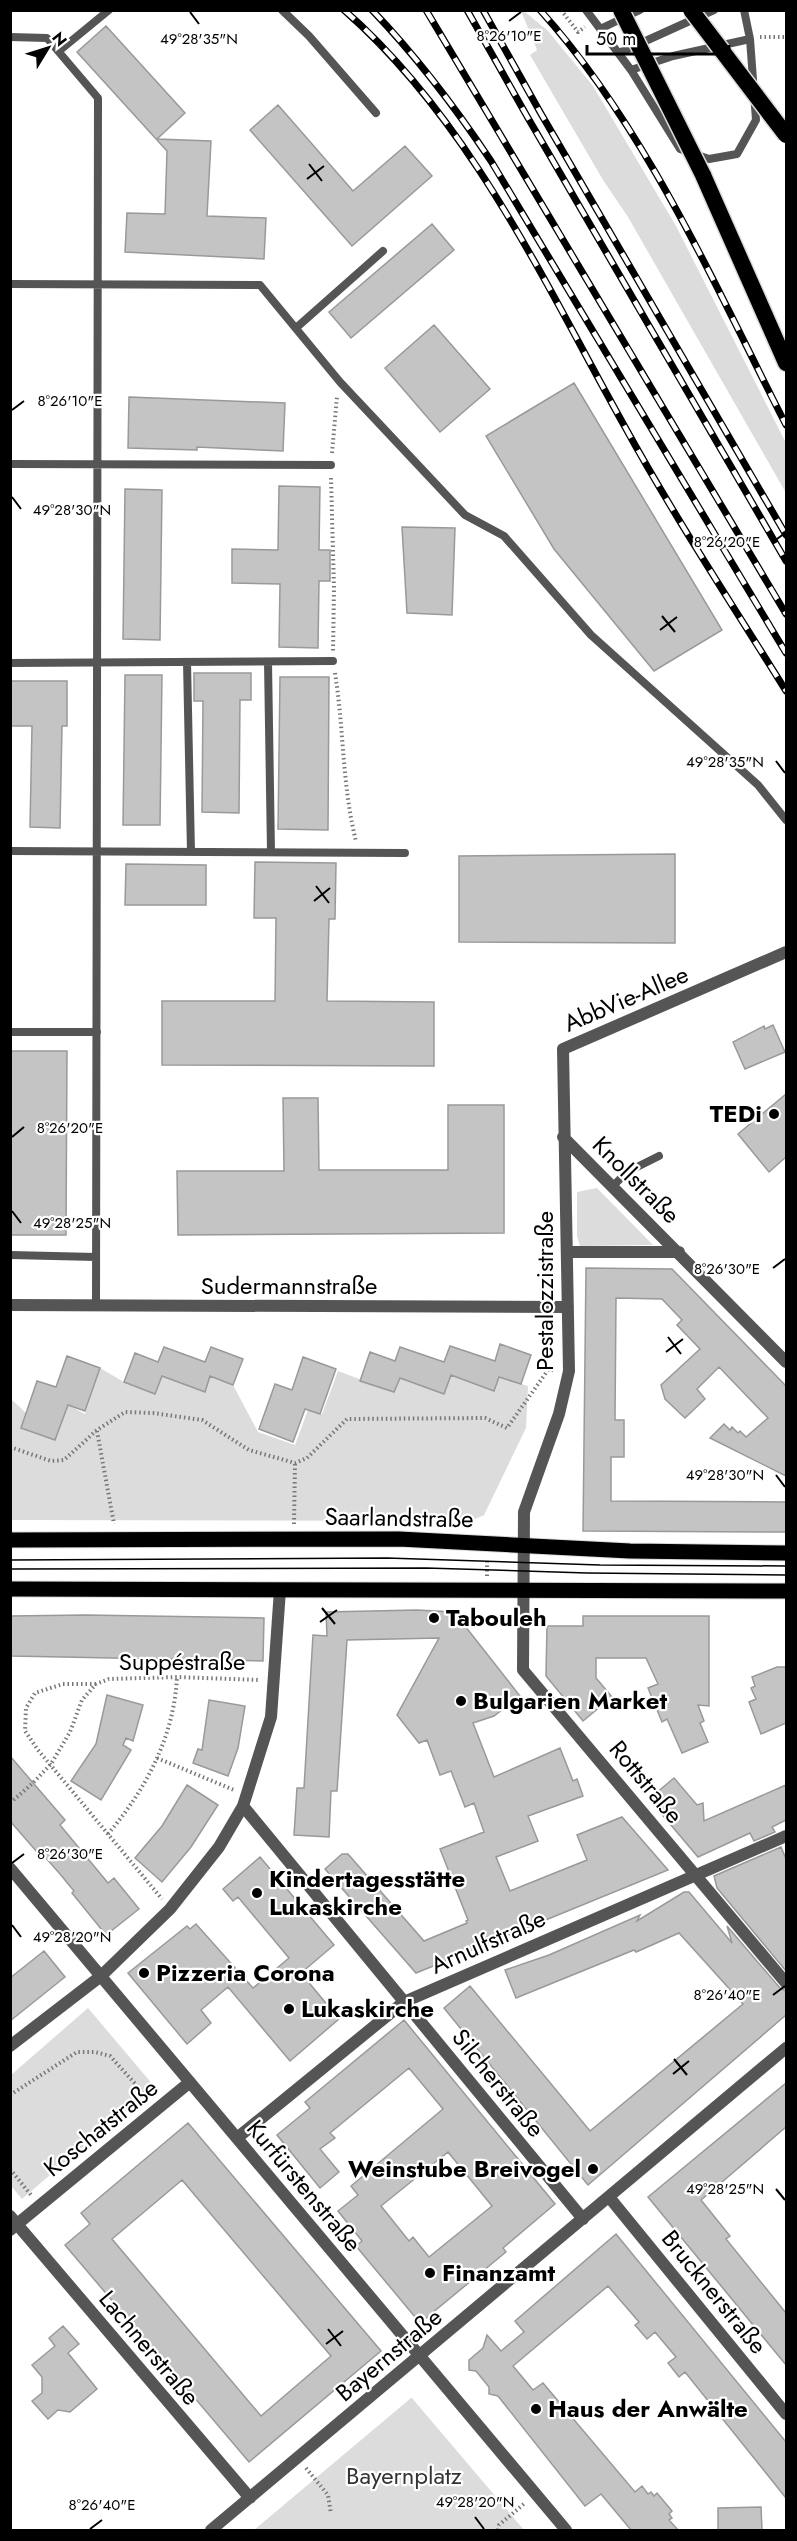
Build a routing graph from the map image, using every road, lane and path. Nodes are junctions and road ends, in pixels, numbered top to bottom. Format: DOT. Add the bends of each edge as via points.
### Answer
graph roads {
  1 [pos="108,10"];
  2 [pos="282,10"];
  3 [pos="561,10"];
  4 [pos="586,10"];
  5 [pos="621,10"];
  6 [pos="640,10"];
  7 [pos="692,10"];
  8 [pos="714,10"];
  9 [pos="744,10"];
  10 [pos="594,20"];
  11 [pos="600,29"];
  12 [pos="10,37"];
  13 [pos="786,37"];
  14 [pos="750,39"];
  15 [pos="59,51"];
  16 [pos="619,53"];
  17 [pos="632,69"];
  18 [pos="376,113"];
  19 [pos="786,135"];
  20 [pos="383,251"];
  21 [pos="10,284"];
  22 [pos="98,285"];
  23 [pos="296,328"];
  24 [pos="786,363"];
  25 [pos="340,382"];
  26 [pos="10,464"];
  27 [pos="98,464"];
  28 [pos="331,465"];
  29 [pos="333,661"];
  30 [pos="187,662"];
  31 [pos="268,662"];
  32 [pos="10,663"];
  33 [pos="97,663"];
  34 [pos="786,820"];
  35 [pos="10,851"];
  36 [pos="98,851"];
  37 [pos="191,852"];
  38 [pos="271,852"];
  39 [pos="358,853"];
  40 [pos="405,853"];
  41 [pos="786,952"];
  42 [pos="10,1032"];
  43 [pos="97,1032"];
  44 [pos="563,1137"];
  45 [pos="659,1156"];
  46 [pos="613,1186"];
  47 [pos="567,1252"];
  48 [pos="679,1252"];
  49 [pos="10,1255"];
  50 [pos="96,1257"];
  51 [pos="10,1305"];
  52 [pos="96,1306"];
  53 [pos="568,1307"];
  54 [pos="786,1362"];
  55 [pos="569,1371"];
  56 [pos="97,1430"];
  57 [pos="10,1447"];
  58 [pos="295,1463"];
  59 [pos="294,1524"];
  60 [pos="115,1525"];
  61 [pos="10,1540"];
  62 [pos="488,1542"];
  63 [pos="524,1545"];
  64 [pos="786,1553"];
  65 [pos="10,1589"];
  66 [pos="280,1590"];
  67 [pos="524,1590"];
  68 [pos="486,1591"];
  69 [pos="786,1592"];
  70 [pos="177,1677"];
  71 [pos="275,1681"];
  72 [pos="96,1684"];
  73 [pos="157,1758"];
  74 [pos="51,1764"];
  75 [pos="245,1800"];
  76 [pos="10,1803"];
  77 [pos="108,1834"];
  78 [pos="786,1836"];
  79 [pos="10,1868"];
  80 [pos="696,1874"];
  81 [pos="170,1909"];
  82 [pos="101,1976"];
  83 [pos="786,1983"];
  84 [pos="404,2002"];
  85 [pos="10,2046"];
  86 [pos="786,2048"];
  87 [pos="190,2082"];
  88 [pos="10,2095"];
  89 [pos="158,2108"];
  90 [pos="237,2138"];
  91 [pos="10,2169"];
  92 [pos="609,2197"];
  93 [pos="39,2206"];
  94 [pos="583,2219"];
  95 [pos="13,2223"];
  96 [pos="420,2357"];
  97 [pos="786,2414"];
  98 [pos="297,2459"];
  99 [pos="535,2494"];
  100 [pos="250,2498"];
  101 [pos="331,2514"];
  102 [pos="211,2530"];
  103 [pos="498,2530"];
  104 [pos="566,2530"];
  1 -- 15 [label="lane"];
  2 -- 18 [label="lane"];
  3 -- 10 [label="path" via="578,32"];
  4 -- 10 [label="lane"];
  5 -- 24 [label="highway, bridge" via="703,175"];
  6 -- 11 [label="lane"];
  7 -- 19 [label="highway, bridge"];
  8 -- 16 [label="lane"];
  9 -- 14 [label="lane"];
  10 -- 11 [label="lane"];
  11 -- 16 [label="lane"];
  12 -- 15 [label="lane" via="47,38"];
  13 -- 14 [label="path"];
  14 -- 17 [label="lane"];
  14 -- 17 [label="lane" via="756,120 737,154 709,159 680,149"];
  15 -- 22 [label="lane" via="98,98"];
  16 -- 17 [label="lane"];
  20 -- 23 [label="lane"];
  21 -- 22 [label="lane"];
  22 -- 23 [label="lane" via="260,285"];
  22 -- 27 [label="lane"];
  23 -- 25 [label="lane"];
  25 -- 28 [label="path"];
  25 -- 34 [label="lane" via="465,515 504,536 591,635 758,784"];
  26 -- 27 [label="lane"];
  27 -- 28 [label="lane"];
  27 -- 33 [label="lane"];
  28 -- 29 [label="path"];
  29 -- 31 [label="lane"];
  29 -- 39 [label="path" via="348,813"];
  30 -- 31 [label="lane"];
  30 -- 33 [label="lane"];
  30 -- 37 [label="lane"];
  31 -- 38 [label="lane"];
  32 -- 33 [label="lane"];
  33 -- 36 [label="lane"];
  35 -- 36 [label="lane"];
  36 -- 37 [label="lane"];
  36 -- 43 [label="lane"];
  37 -- 38 [label="lane"];
  38 -- 39 [label="lane"];
  39 -- 40 [label="lane"];
  41 -- 44 [label="street, AbbVie-Allee" via="563,1049"];
  42 -- 43 [label="lane"];
  43 -- 50 [label="lane"];
  44 -- 46 [label="street, Knollstraße"];
  44 -- 47 [label="street, Pestalozzistraße"];
  45 -- 46 [label="lane" via="627,1172"];
  46 -- 48 [label="street, Knollstraße"];
  47 -- 48 [label="street, Knollstraße"];
  47 -- 53 [label="street, Pestalozzistraße"];
  48 -- 54 [label="street, Knollstraße"];
  49 -- 50 [label="lane"];
  50 -- 52 [label="lane"];
  51 -- 52 [label="street, Sudermannstraße"];
  52 -- 53 [label="street, Sudermannstraße"];
  53 -- 55 [label="street, Pestalozzistraße"];
  55 -- 58 [label="path" via="548,1370 507,1428 485,1418 347,1419 307,1458"];
  55 -- 63 [label="street, Pestalozzistraße" via="559,1414 524,1512"];
  56 -- 57 [label="path" via="64,1460 51,1461"];
  56 -- 58 [label="path" via="125,1412 202,1420 249,1450"];
  56 -- 60 [label="path"];
  58 -- 59 [label="path"];
  61 -- 62 [label="main road, Saarlandstraße"];
  62 -- 63 [label="main road, Saarlandstraße"];
  62 -- 68 [label="path"];
  63 -- 64 [label="main road, Saarlandstraße"];
  63 -- 67 [label="street, Pestalozzistraße"];
  65 -- 66 [label="main road"];
  66 -- 68 [label="main road"];
  66 -- 71 [label="street"];
  67 -- 68 [label="main road"];
  67 -- 69 [label="main road"];
  67 -- 80 [label="street, Rottstraße" via="523,1670"];
  70 -- 71 [label="path, Suppéstraße"];
  70 -- 72 [label="path, Suppéstraße" via="110,1678"];
  70 -- 73 [label="path" via="169,1725"];
  71 -- 75 [label="street" via="271,1717"];
  72 -- 74 [label="path, Suppéstraße" via="82,1700 70,1732"];
  72 -- 74 [label="path" via="63,1684 35,1693 26,1708 25,1731"];
  73 -- 75 [label="path"];
  73 -- 77 [label="path" via="129,1809"];
  74 -- 76 [label="path, Suppéstraße"];
  74 -- 77 [label="path"];
  75 -- 81 [label="street" via="219,1847"];
  75 -- 84 [label="street, Silcherstraße"];
  77 -- 81 [label="path"];
  78 -- 80 [label="street, Arnulfstraße"];
  79 -- 82 [label="street, Kurfürstenstraße"];
  80 -- 83 [label="street, Rottstraße"];
  80 -- 84 [label="street, Arnulfstraße"];
  81 -- 82 [label="street"];
  82 -- 85 [label="street"];
  82 -- 87 [label="street, Kurfürstenstraße"];
  84 -- 90 [label="street, Arnulfstraße"];
  84 -- 94 [label="street, Silcherstraße"];
  86 -- 92 [label="street, Bayernstraße"];
  87 -- 89 [label="street, Koschatstraße"];
  87 -- 90 [label="street, Kurfürstenstraße"];
  88 -- 89 [label="path" via="76,2052 95,2052 110,2056"];
  89 -- 93 [label="street, Koschatstraße"];
  90 -- 96 [label="street, Kurfürstenstraße"];
  91 -- 93 [label="path"];
  92 -- 94 [label="street, Bayernstraße"];
  92 -- 97 [label="street, Brucknerstraße"];
  93 -- 95 [label="street, Koschatstraße"];
  94 -- 96 [label="street, Bayernstraße"];
  95 -- 100 [label="street, Lachnerstraße"];
  96 -- 98 [label="street, Bayernstraße"];
  96 -- 99 [label="street, Kurfürstenstraße"];
  98 -- 100 [label="street, Bayernstraße"];
  98 -- 101 [label="path" via="328,2495"];
  99 -- 103 [label="path"];
  99 -- 104 [label="street, Kurfürstenstraße"];
  100 -- 102 [label="street, Bayernstraße"];
}
